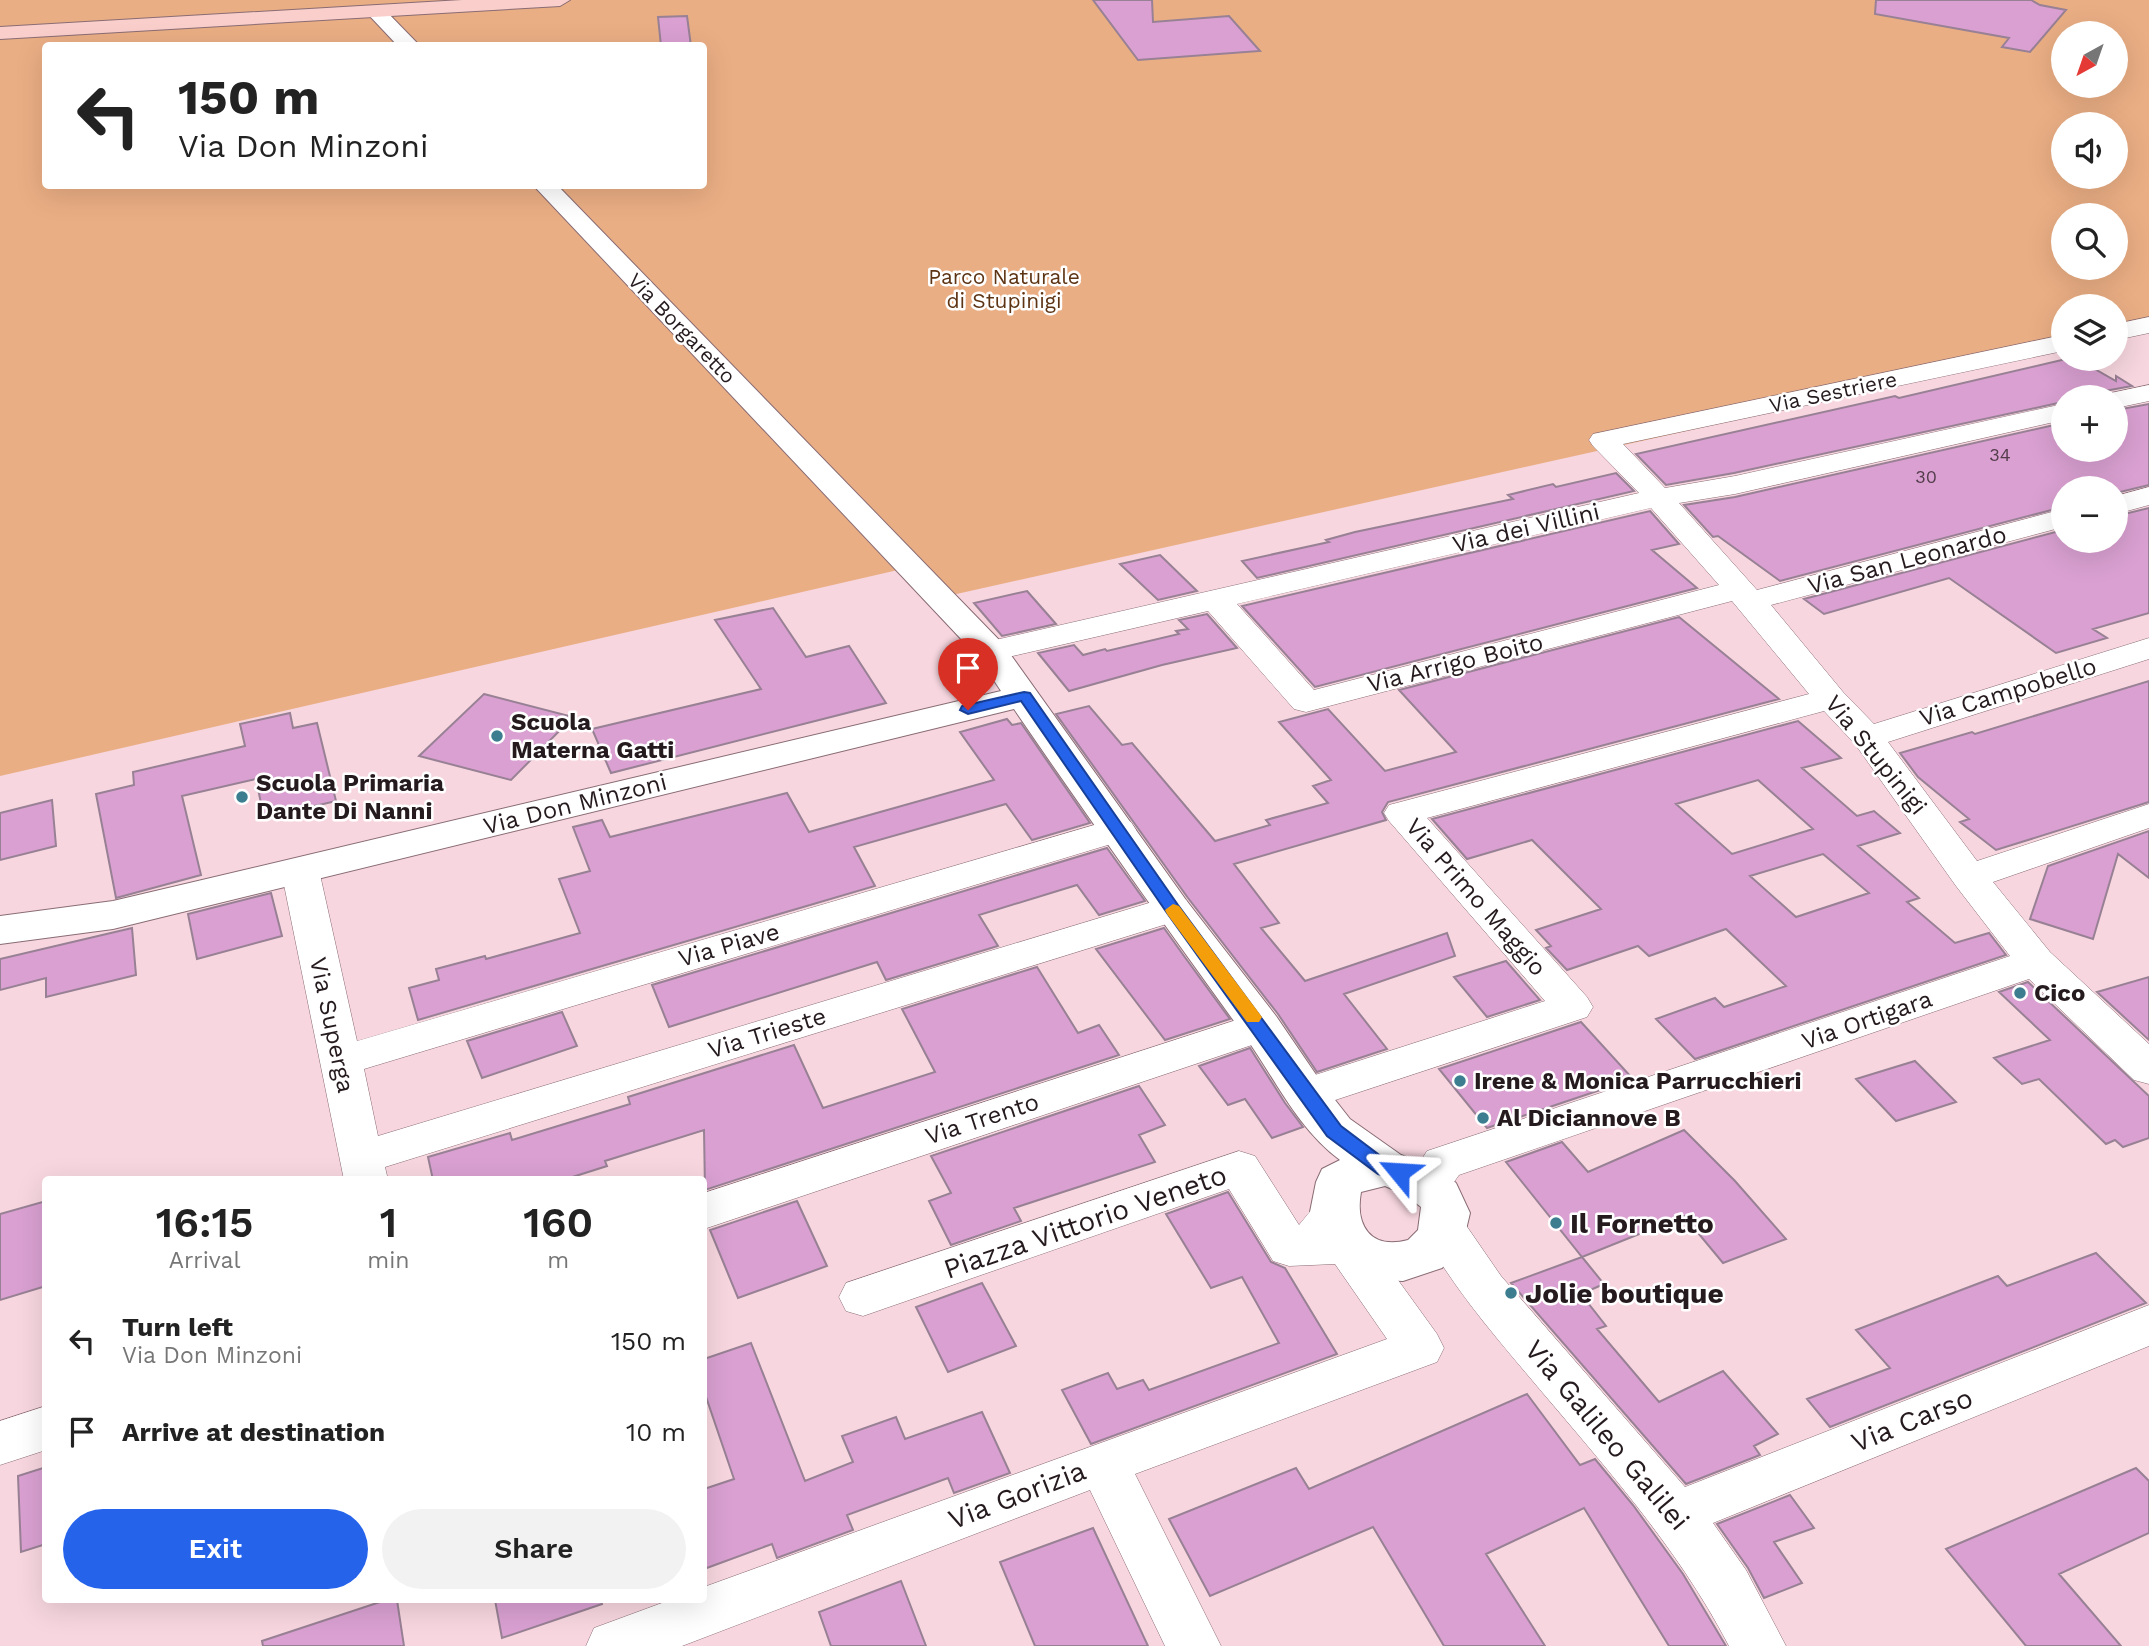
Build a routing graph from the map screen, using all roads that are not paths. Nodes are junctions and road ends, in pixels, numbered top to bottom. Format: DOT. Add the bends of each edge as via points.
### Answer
graph roads {
  1 [pos="358,0"];
  2 [pos="560,0"];
  3 [pos="376,12"];
  4 [pos="0,33"];
  5 [pos="406,42"];
  6 [pos="548,189"];
  7 [pos="2149,325"];
  8 [pos="2128,329"];
  9 [pos="2051,346"];
  10 [pos="2149,393"];
  11 [pos="2128,397"];
  12 [pos="2051,415"];
  13 [pos="1603,440"];
  14 [pos="2149,496"];
  15 [pos="1656,498"];
  16 [pos="2128,502"];
  17 [pos="2051,521"];
  18 [pos="1744,596"];
  19 [pos="1215,599"];
  20 [pos="2149,648"];
  21 [pos="991,651"];
  22 [pos="2040,681"];
  23 [pos="1024,696"];
  24 [pos="1831,699"];
  25 [pos="1867,737"];
  26 [pos="2149,815"];
  27 [pos="1118,830"];
  28 [pos="300,870"];
  29 [pos="1969,877"];
  30 [pos="1172,909"];
  31 [pos="0,930"];
  32 [pos="2036,962"];
  33 [pos="1261,1027"];
  34 [pos="340,1060"];
  35 [pos="2149,1069"];
  36 [pos="1305,1094"];
  37 [pos="1334,1131"];
  38 [pos="363,1168"];
  39 [pos="1385,1168"];
  40 [pos="1428,1184"];
  41 [pos="707,1211"];
  42 [pos="1333,1222"];
  43 [pos="1445,1231"];
  44 [pos="863,1297"];
  45 [pos="2149,1325"];
  46 [pos="42,1429"];
  47 [pos="0,1443"];
  48 [pos="1104,1463"];
  49 [pos="1676,1514"];
  50 [pos="614,1646"];
  51 [pos="1194,1646"];
  52 [pos="1758,1646"];
  1 -- 3 [label="main road"];
  2 -- 3 [label="main road"];
  3 -- 4 [label="main road"];
  3 -- 5 [label="street"];
  6 -- 21 [label="street, Via Borgaretto"];
  7 -- 8 [label="street"];
  9 -- 13 [label="street, Via Sestriere"];
  10 -- 11 [label="street"];
  12 -- 15 [label="street, Via dei Villini" via="1735,485"];
  13 -- 15 [label="street, Via Stupinigi"];
  14 -- 16 [label="street"];
  15 -- 18 [label="street, Via Stupinigi"];
  15 -- 19 [label="street, Via dei Villini"];
  17 -- 18 [label="street, Via San Leonardo"];
  18 -- 19 [label="street, Via Arrigo Boito" via="1306,702"];
  18 -- 24 [label="street, Via Stupinigi"];
  19 -- 21 [label="street, Via dei Villini"];
  20 -- 22 [label="street, Via Campobello"];
  21 -- 23 [label="street"];
  22 -- 25 [label="street, Via Campobello"];
  23 -- 27 [label="street"];
  23 -- 28 [label="street, Via Don Minzoni"];
  24 -- 25 [label="street, Via Stupinigi"];
  24 -- 36 [label="street, Via Primo Maggio" via="1402,813 1573,1007"];
  25 -- 29 [label="street, Via Stupinigi"];
  26 -- 29 [label="street"];
  27 -- 30 [label="street"];
  27 -- 34 [label="street, Via Piave"];
  28 -- 31 [label="street, Via Don Minzoni" via="113,915"];
  28 -- 34 [label="street, Via Superga"];
  29 -- 32 [label="street, Via Stupinigi"];
  30 -- 33 [label="street"];
  30 -- 38 [label="street, Via Trieste"];
  32 -- 35 [label="street, Via Stupinigi"];
  32 -- 40 [label="street, Via Ortigara" via="1443,1163"];
  33 -- 36 [label="street"];
  33 -- 41 [label="street, Via Trento"];
  34 -- 38 [label="street, Via Superga"];
  36 -- 37 [label="street"];
  37 -- 39 [label="street"];
  37 -- 42 [label="street"];
  39 -- 40 [label="street"];
  39 -- 42 [label="street" via="1355,1173"];
  40 -- 43 [label="street" via="1446,1208"];
  42 -- 43 [label="street, Piazza Vittorio Veneto" via="1381,1261 1402,1261 1430,1252"];
  42 -- 44 [label="street, Piazza Vittorio Veneto" via="1289,1248 1239,1168"];
  42 -- 48 [label="street, Via Gorizia" via="1420,1348"];
  43 -- 49 [label="street, Via Galileo Galilei" via="1484,1289"];
  45 -- 49 [label="street, Via Carso"];
  46 -- 47 [label="street"];
  48 -- 50 [label="street, Via Gorizia"];
  48 -- 51 [label="street"];
  49 -- 52 [label="street, Via Galileo Galilei" via="1727,1588"];
}
